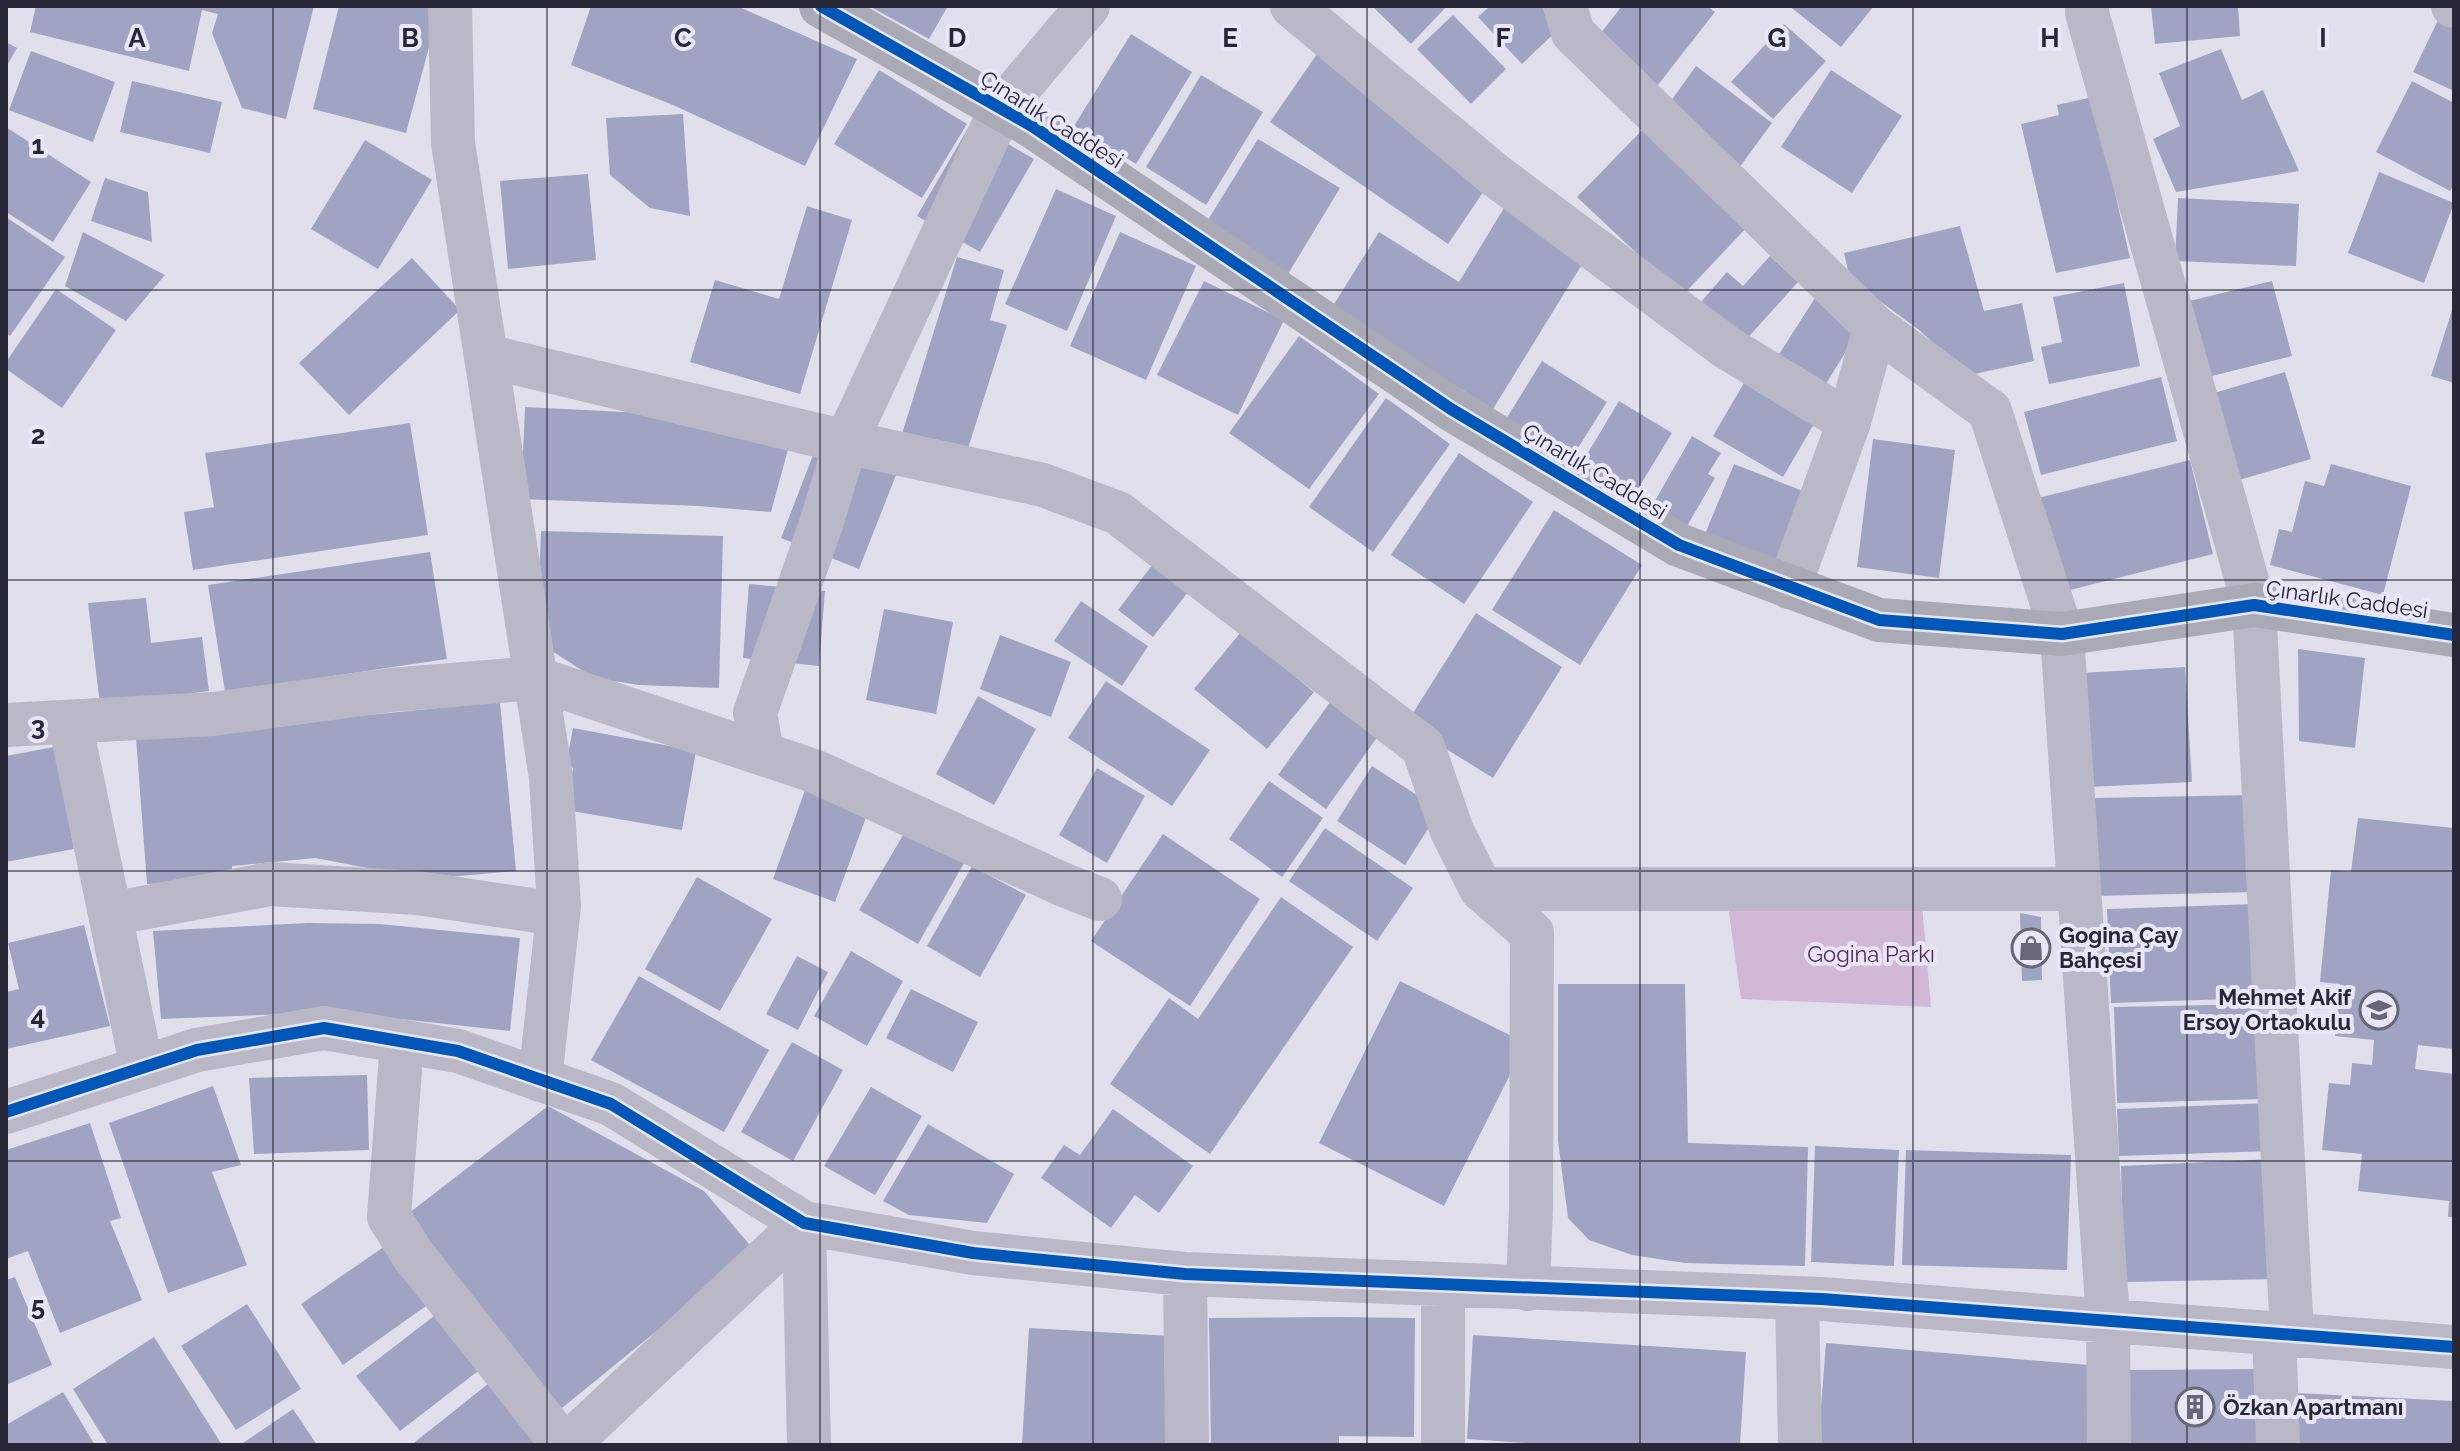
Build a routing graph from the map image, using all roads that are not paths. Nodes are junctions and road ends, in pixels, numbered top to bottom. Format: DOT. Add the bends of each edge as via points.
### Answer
graph roads {
  1 [pos="450,6"];
  2 [pos="821,6"];
  3 [pos="1088,6"];
  4 [pos="1292,6"];
  5 [pos="1565,6"];
  6 [pos="2087,6"];
  7 [pos="1001,109"];
  8 [pos="1875,327"];
  9 [pos="486,356"];
  10 [pos="1849,422"];
  11 [pos="846,442"];
  12 [pos="1789,587"];
  13 [pos="2254,605"];
  14 [pos="2062,634"];
  15 [pos="2454,635"];
  16 [pos="535,678"];
  17 [pos="70,722"];
  18 [pos="6,725"];
  19 [pos="762,753"];
  20 [pos="1481,889"];
  21 [pos="2079,889"];
  22 [pos="1100,899"];
  23 [pos="110,914"];
  24 [pos="557,914"];
  25 [pos="402,1042"];
  26 [pos="142,1068"];
  27 [pos="540,1080"];
  28 [pos="6,1112"];
  29 [pos="804,1223"];
  30 [pos="1185,1274"];
  31 [pos="1443,1285"];
  32 [pos="1528,1289"];
  33 [pos="1797,1298"];
  34 [pos="2108,1320"];
  35 [pos="2283,1333"];
  36 [pos="2454,1347"];
  37 [pos="565,1445"];
  38 [pos="809,1445"];
  39 [pos="1187,1445"];
  40 [pos="1443,1445"];
  41 [pos="1800,1445"];
  42 [pos="2109,1445"];
  43 [pos="2278,1445"];
  1 -- 9 [label="street" via="453,143"];
  2 -- 7 [label="street, Çınarlık Caddesi"];
  3 -- 7 [label="street"];
  4 -- 10 [label="street" via="1507,184 1726,347"];
  5 -- 8 [label="street" via="1573,33"];
  6 -- 13 [label="street"];
  7 -- 11 [label="street"];
  7 -- 12 [label="street, Çınarlık Caddesi" via="1451,409 1679,545"];
  8 -- 10 [label="street"];
  8 -- 14 [label="street" via="1990,411"];
  9 -- 11 [label="street"];
  9 -- 16 [label="street"];
  10 -- 12 [label="street"];
  11 -- 19 [label="street" via="755,713"];
  11 -- 20 [label="street" via="1043,485 1118,513 1423,747 1452,831"];
  12 -- 14 [label="street, Çınarlık Caddesi" via="1879,620"];
  13 -- 14 [label="street, Çınarlık Caddesi"];
  13 -- 15 [label="street, Çınarlık Caddesi"];
  13 -- 35 [label="street"];
  14 -- 21 [label="street"];
  16 -- 17 [label="street" via="391,690 213,714"];
  16 -- 19 [label="street"];
  16 -- 24 [label="street" via="551,778"];
  17 -- 18 [label="street"];
  17 -- 23 [label="street"];
  19 -- 22 [label="street" via="814,771"];
  20 -- 21 [label="street"];
  20 -- 32 [label="street" via="1532,933"];
  21 -- 34 [label="street"];
  23 -- 24 [label="street" via="270,884 418,893"];
  23 -- 26 [label="street"];
  24 -- 27 [label="street"];
  25 -- 26 [label="street" via="324,1028 197,1050"];
  25 -- 27 [label="street" via="458,1051"];
  25 -- 37 [label="street" via="389,1217 413,1255"];
  26 -- 28 [label="street"];
  27 -- 29 [label="street" via="611,1104"];
  29 -- 30 [label="street" via="973,1253"];
  29 -- 37 [label="street"];
  29 -- 38 [label="street"];
  30 -- 31 [label="street"];
  30 -- 39 [label="street"];
  31 -- 32 [label="street"];
  31 -- 40 [label="street"];
  32 -- 33 [label="street"];
  33 -- 34 [label="street"];
  33 -- 41 [label="street"];
  34 -- 35 [label="street"];
  34 -- 42 [label="street"];
  35 -- 36 [label="street"];
  35 -- 43 [label="street"];
}
